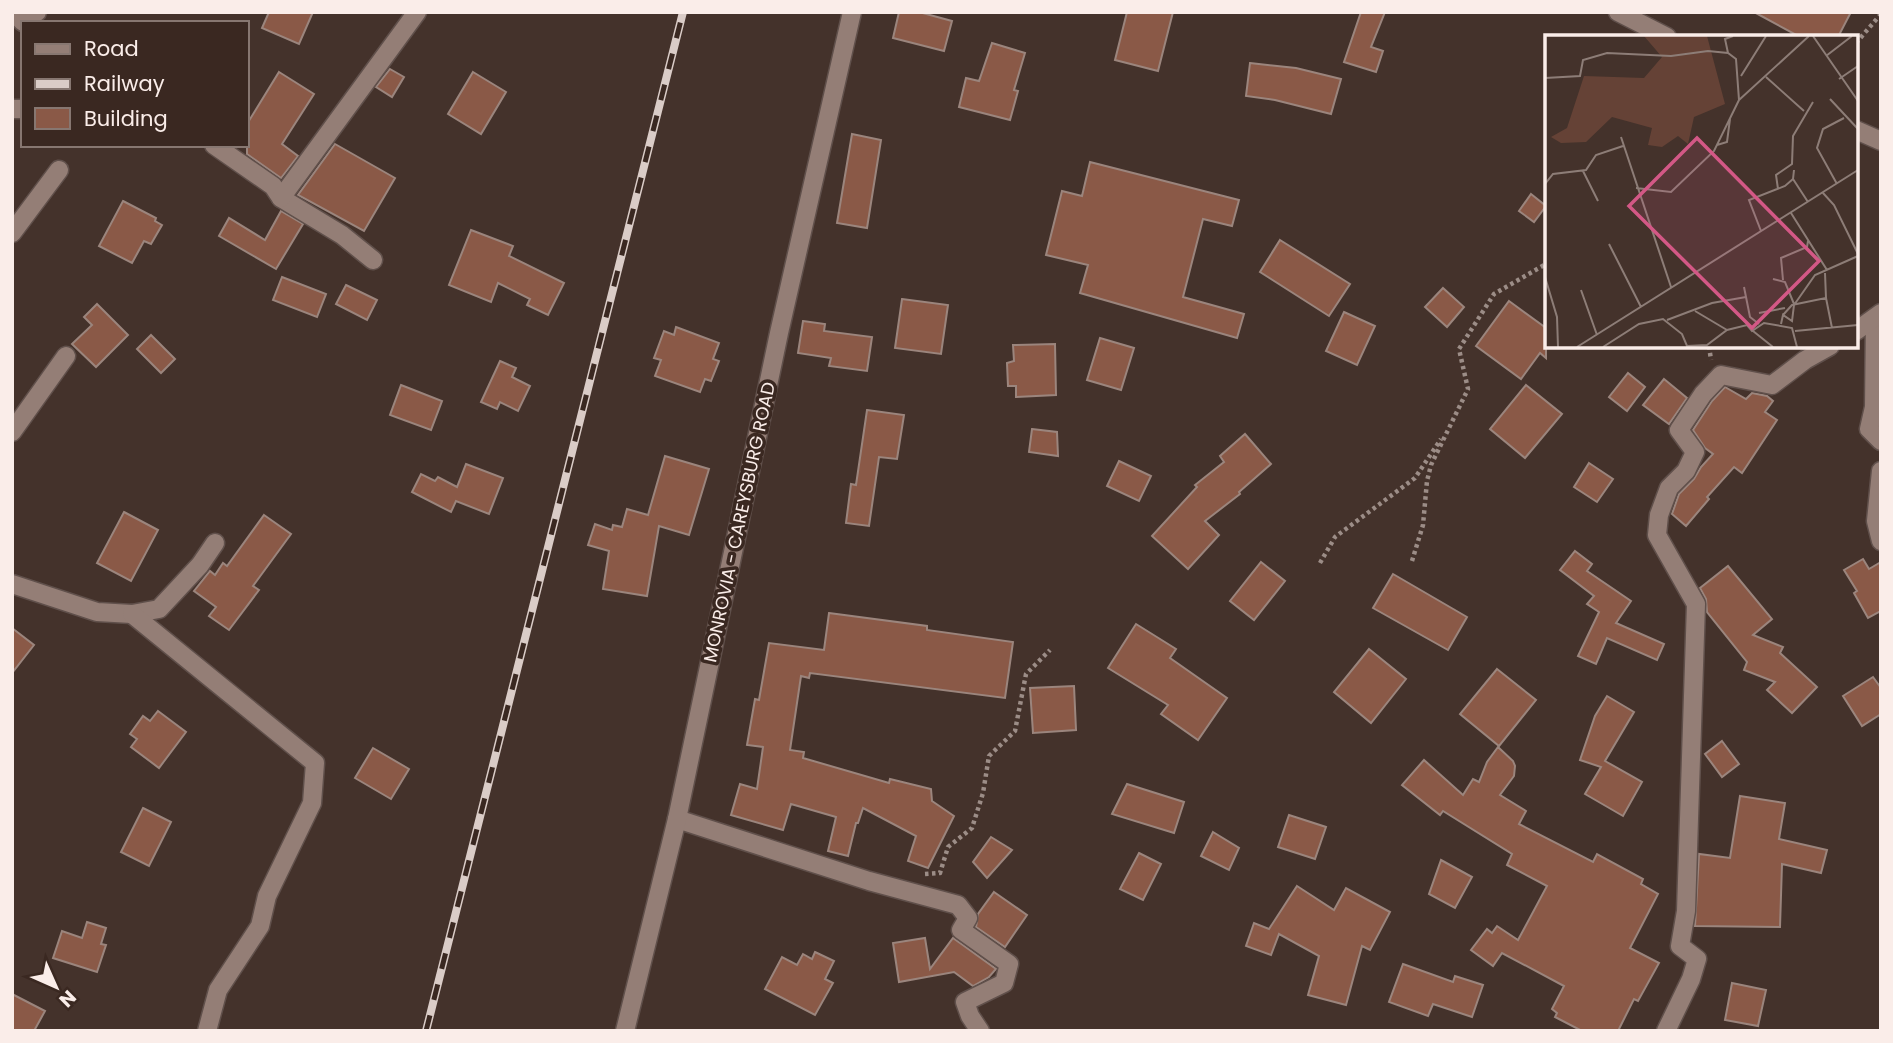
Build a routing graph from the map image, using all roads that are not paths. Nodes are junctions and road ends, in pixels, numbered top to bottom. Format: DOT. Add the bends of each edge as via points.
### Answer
graph roads {
  1 [pos="417,12"];
  2 [pos="852,12"];
  3 [pos="1618,12"];
  4 [pos="1663,35"];
  5 [pos="1858,131"];
  6 [pos="1881,142"];
  7 [pos="217,147"];
  8 [pos="59,170"];
  9 [pos="281,198"];
  10 [pos="12,233"];
  11 [pos="373,260"];
  12 [pos="1878,315"];
  13 [pos="1858,330"];
  14 [pos="1826,348"];
  15 [pos="66,356"];
  16 [pos="12,432"];
  17 [pos="1881,441"];
  18 [pos="1881,471"];
  19 [pos="1881,541"];
  20 [pos="215,543"];
  21 [pos="12,584"];
  22 [pos="132,614"];
  23 [pos="677,819"];
  24 [pos="207,1031"];
  25 [pos="625,1031"];
  26 [pos="980,1031"];
  27 [pos="1666,1031"];
  1 -- 9 [label="street"];
  2 -- 23 [label="street, MONROVIA - CAREYSBURG ROAD"];
  3 -- 4 [label="street"];
  5 -- 6 [label="street"];
  7 -- 9 [label="street" via="273,186"];
  8 -- 10 [label="street"];
  9 -- 11 [label="street"];
  12 -- 13 [label="street"];
  12 -- 17 [label="street" via="1869,429"];
  14 -- 27 [label="street" via="1772,385 1721,375 1679,430 1695,452 1686,471 1669,488 1659,514 1657,535 1696,604 1686,911 1679,946 1698,959"];
  15 -- 16 [label="street"];
  18 -- 19 [label="street" via="1876,521"];
  20 -- 22 [label="street" via="159,609"];
  21 -- 22 [label="street" via="97,611"];
  22 -- 24 [label="street" via="315,763 312,803 267,896 260,926 218,990"];
  23 -- 25 [label="street, MONROVIA - CAREYSBURG ROAD"];
  23 -- 26 [label="street" via="958,905 968,918 961,930 1009,964 1004,983 965,1002"];
}
